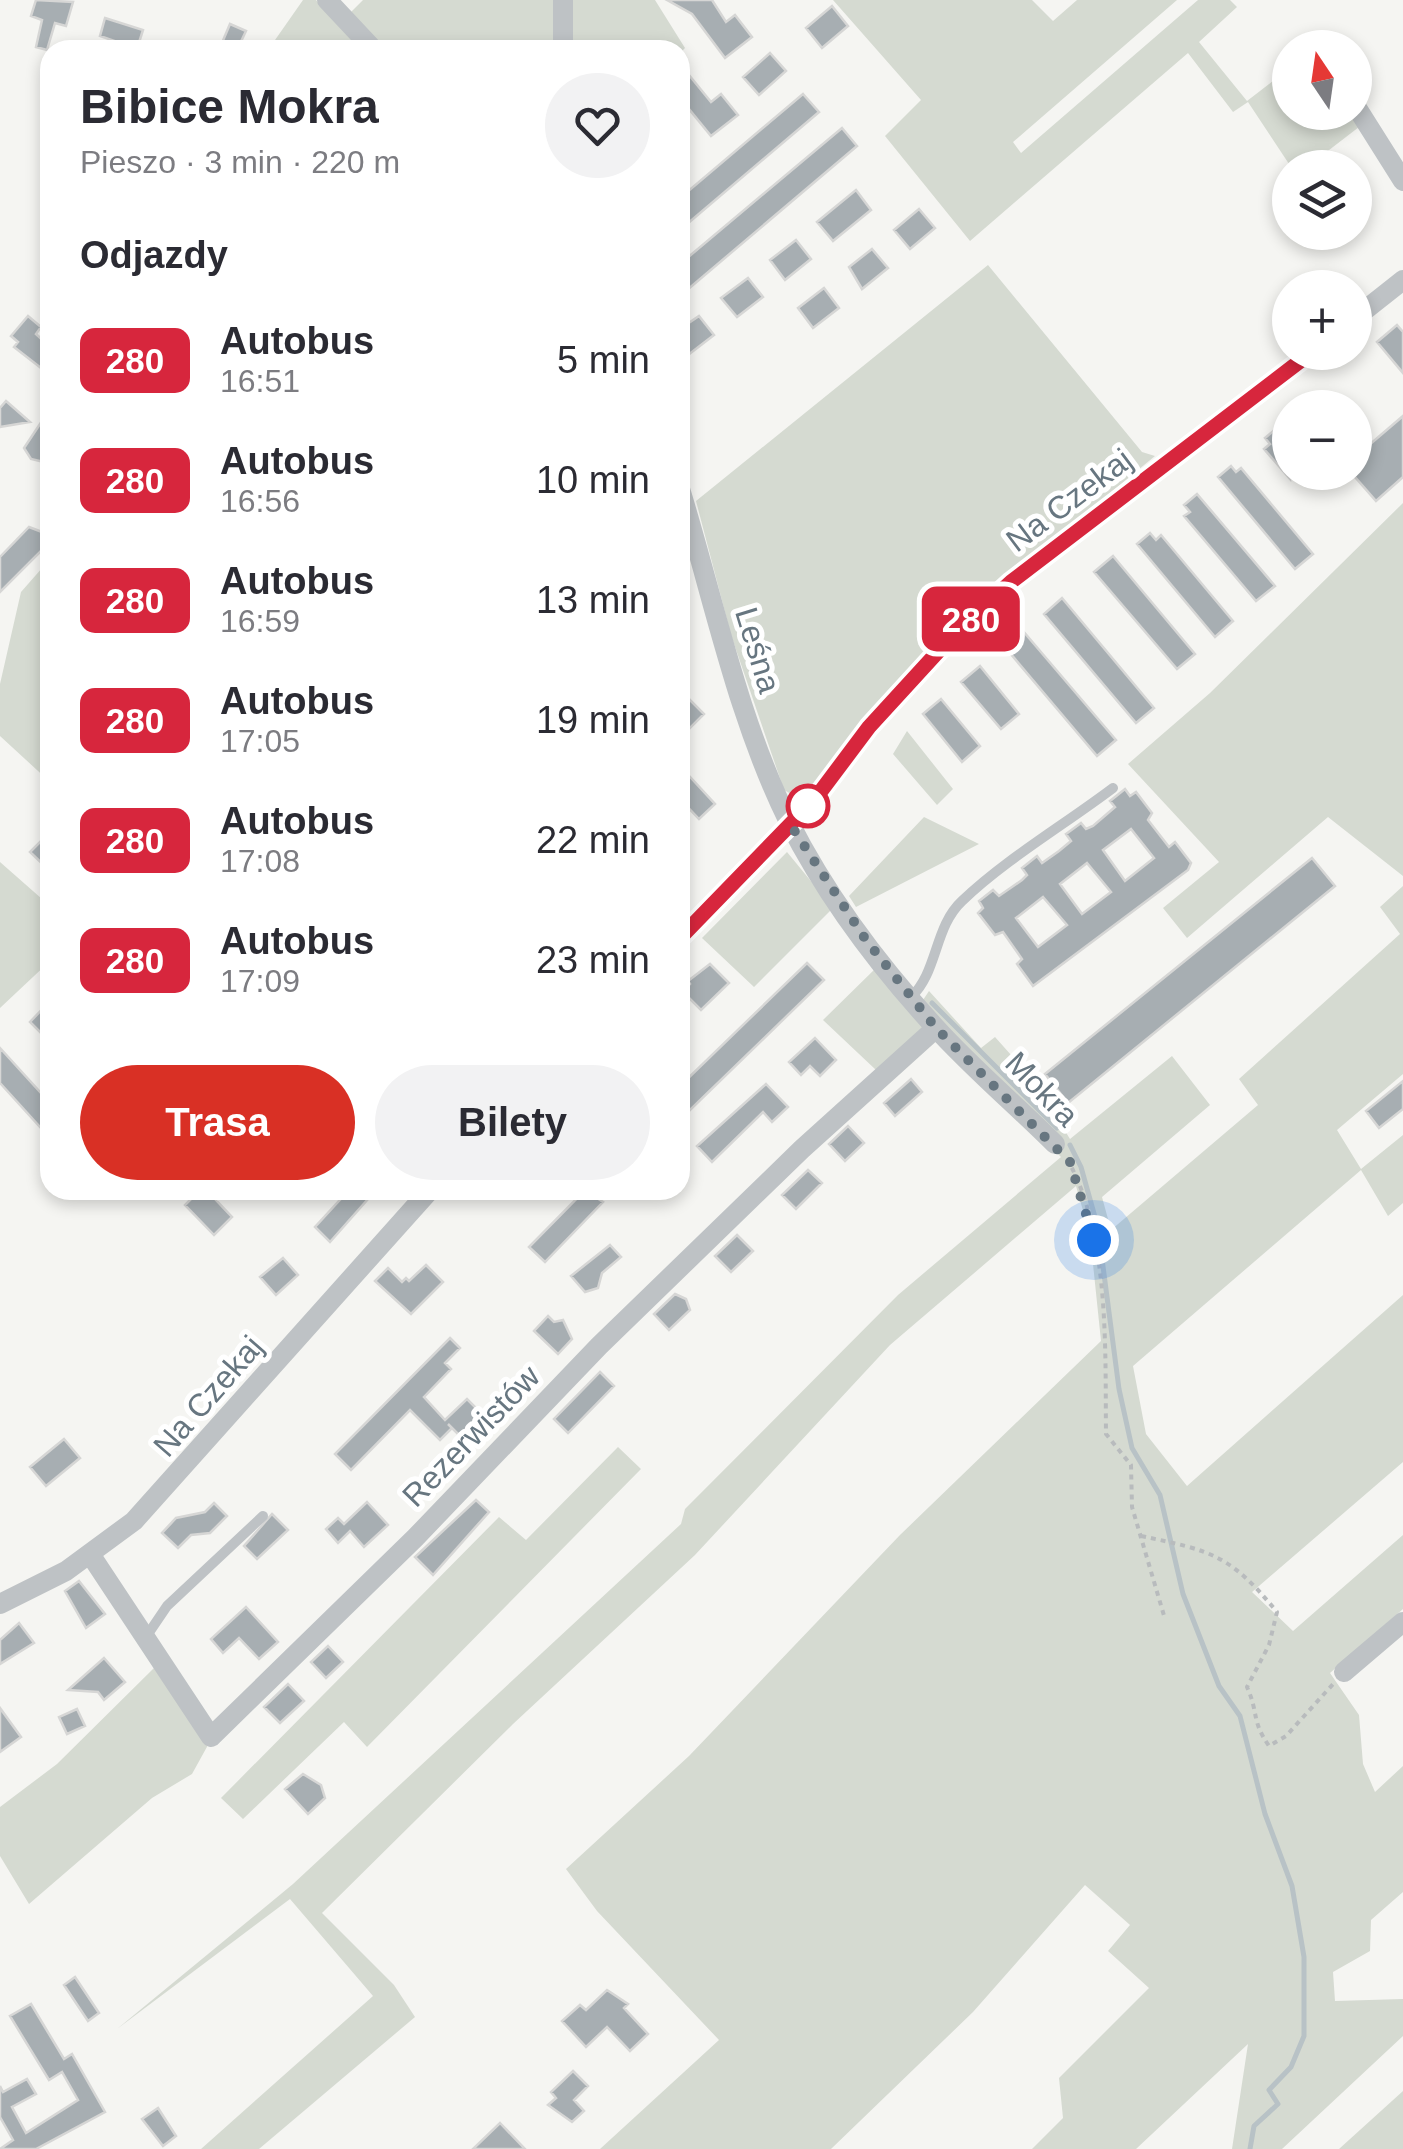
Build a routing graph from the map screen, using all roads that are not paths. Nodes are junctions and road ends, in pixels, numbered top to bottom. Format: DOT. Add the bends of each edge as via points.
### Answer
graph roads {
  1 [pos="326,0"];
  2 [pos="562,0"];
  3 [pos="364,40"];
  4 [pos="563,40"];
  5 [pos="1371,130"];
  6 [pos="1403,180"];
  7 [pos="1403,280"];
  8 [pos="1372,305"];
  9 [pos="1288,370"];
  10 [pos="690,525"];
  11 [pos="1113,788"];
  12 [pos="790,824"];
  13 [pos="690,928"];
  14 [pos="911,996"];
  15 [pos="936,1028"];
  16 [pos="1055,1144"];
  17 [pos="421,1200"];
  18 [pos="263,1516"];
  19 [pos="90,1554"];
  20 [pos="0,1604"];
  21 [pos="1403,1622"];
  22 [pos="146,1637"];
  23 [pos="1344,1672"];
  1 -- 3 [label="street"];
  2 -- 4 [label="street"];
  5 -- 6 [label="street"];
  7 -- 8 [label="street"];
  9 -- 12 [label="street, Na Czekaj" via="1011,582 902,688"];
  10 -- 12 [label="street, Leśna" via="762,761"];
  11 -- 14 [label="lane" via="959,903 926,983"];
  12 -- 13 [label="street, Na Czekaj"];
  12 -- 14 [label="street, Mokra"];
  14 -- 15 [label="street, Mokra"];
  15 -- 16 [label="street, Mokra"];
  15 -- 22 [label="street, Rezerwistów" via="599,1346 211,1737"];
  17 -- 19 [label="street, Na Czekaj" via="180,1474"];
  18 -- 22 [label="lane" via="167,1606"];
  19 -- 20 [label="street, Na Czekaj"];
  19 -- 22 [label="street, Rezerwistów"];
  21 -- 23 [label="street"];
}
